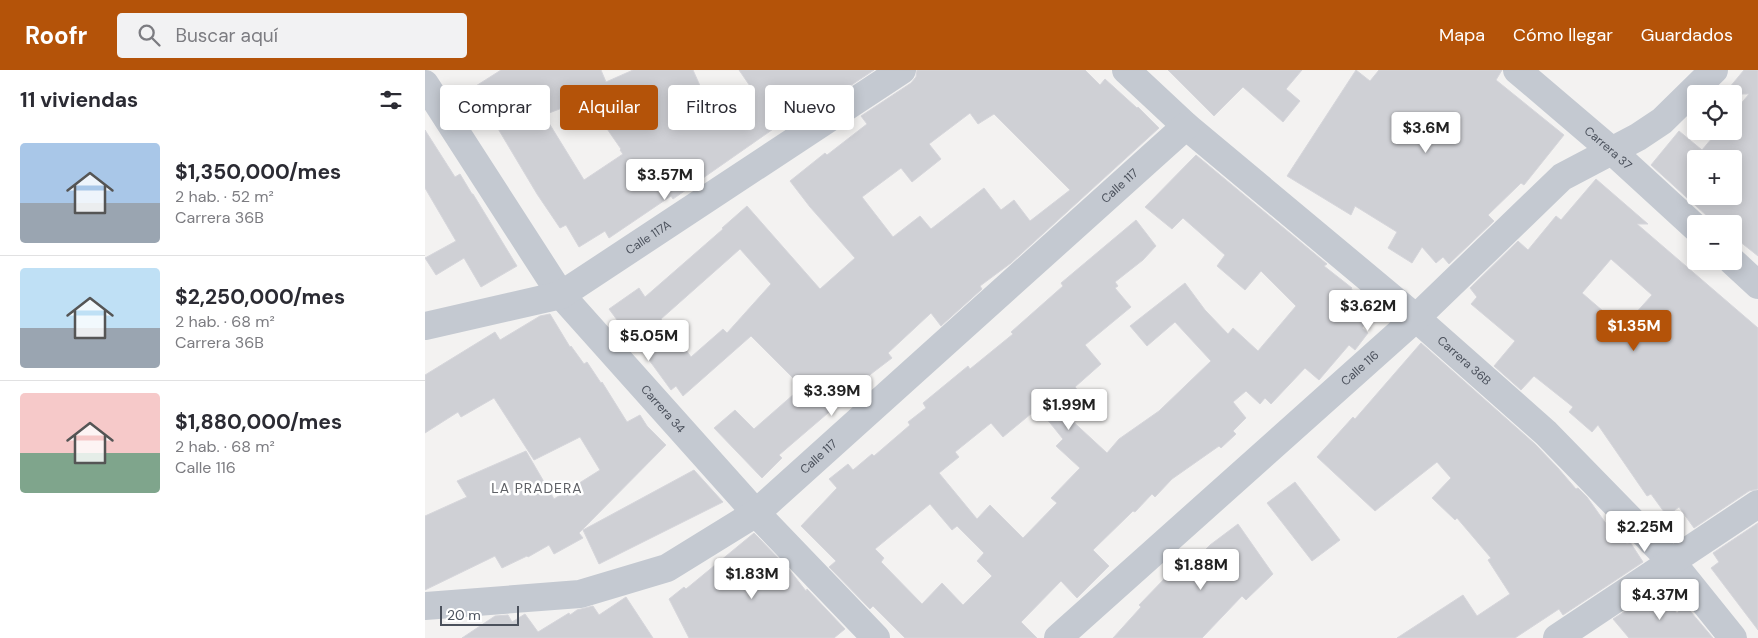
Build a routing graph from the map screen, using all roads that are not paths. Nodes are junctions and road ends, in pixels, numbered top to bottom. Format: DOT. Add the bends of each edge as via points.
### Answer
graph roads {
  1 [pos="902,70"];
  2 [pos="1126,70"];
  3 [pos="1517,70"];
  4 [pos="1714,70"];
  5 [pos="425,84"];
  6 [pos="1186,126"];
  7 [pos="1612,151"];
  8 [pos="1687,220"];
  9 [pos="1742,270"];
  10 [pos="1758,285"];
  11 [pos="561,294"];
  12 [pos="1416,318"];
  13 [pos="425,326"];
  14 [pos="1758,504"];
  15 [pos="756,513"];
  16 [pos="1671,561"];
  17 [pos="425,606"];
  18 [pos="876,638"];
  19 [pos="1058,638"];
  20 [pos="1557,638"];
  21 [pos="1733,638"];
  1 -- 11 [label="street, Calle 117A"];
  2 -- 6 [label="street, Carrera 36B"];
  3 -- 7 [label="street, Carrera 37"];
  4 -- 7 [label="street, Calle 116" via="1662,121"];
  5 -- 11 [label="street, Carrera 34"];
  6 -- 12 [label="street, Carrera 36B"];
  6 -- 15 [label="street, Calle 117"];
  7 -- 8 [label="street, Carrera 37"];
  7 -- 12 [label="street, Calle 116" via="1562,177"];
  9 -- 10 [label="street"];
  11 -- 13 [label="street, Calle 117A"];
  11 -- 15 [label="street, Carrera 34"];
  12 -- 16 [label="street, Carrera 36B" via="1546,433"];
  12 -- 19 [label="street, Calle 116"];
  14 -- 16 [label="street"];
  15 -- 17 [label="street, Calle 117" via="667,568 580,594"];
  15 -- 18 [label="street, Carrera 34"];
  16 -- 20 [label="street"];
  16 -- 21 [label="street, Carrera 36B"];
}
